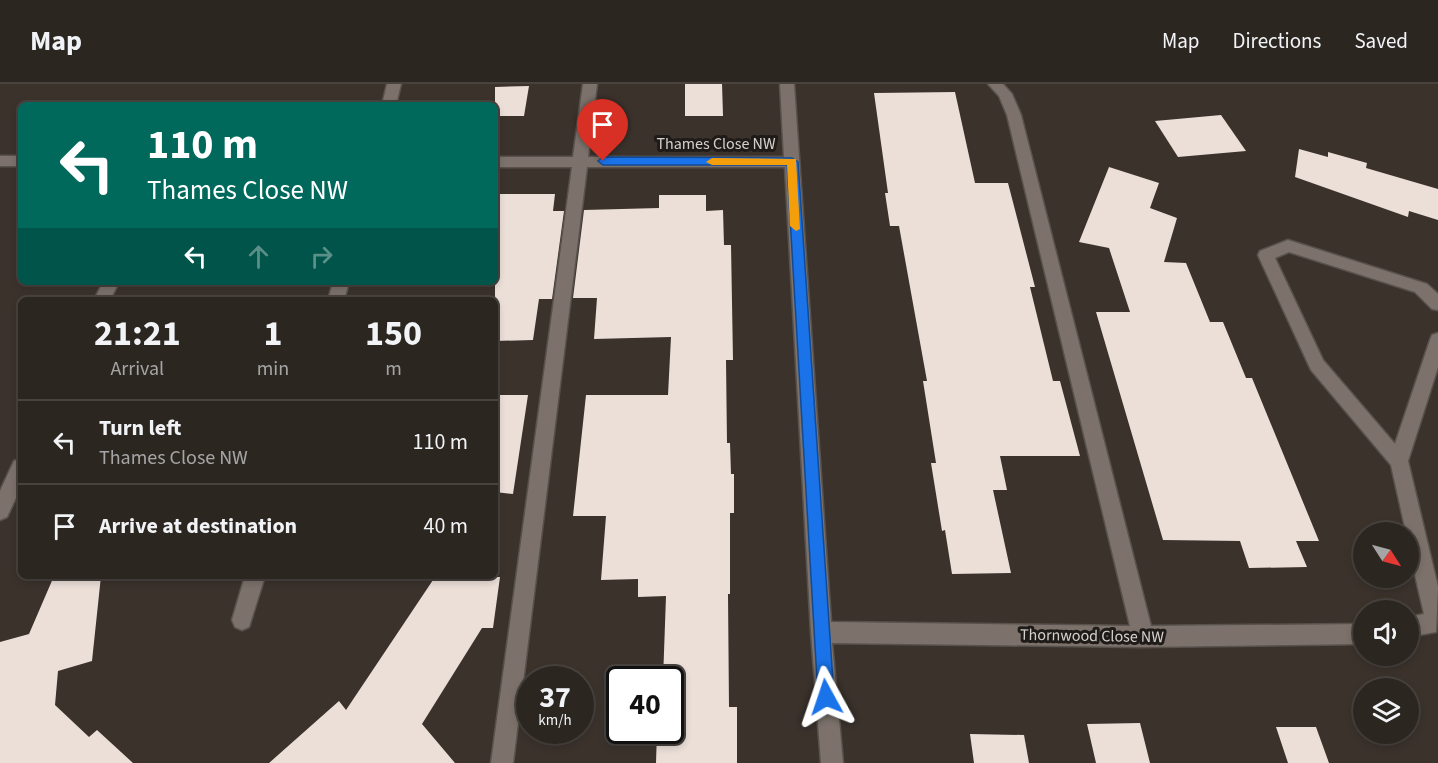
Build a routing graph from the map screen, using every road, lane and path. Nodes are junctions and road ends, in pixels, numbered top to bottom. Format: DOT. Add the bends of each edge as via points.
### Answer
graph roads {
  1 [pos="394,84"];
  2 [pos="590,84"];
  3 [pos="788,84"];
  4 [pos="995,84"];
  5 [pos="390,102"];
  6 [pos="0,161"];
  7 [pos="18,161"];
  8 [pos="580,161"];
  9 [pos="498,162"];
  10 [pos="792,162"];
  11 [pos="1438,304"];
  12 [pos="1438,340"];
  13 [pos="1398,461"];
  14 [pos="18,473"];
  15 [pos="0,511"];
  16 [pos="254,579"];
  17 [pos="242,620"];
  18 [pos="1419,625"];
  19 [pos="821,632"];
  20 [pos="1353,634"];
  21 [pos="1143,637"];
  22 [pos="502,763"];
  23 [pos="832,763"];
  1 -- 5 [label="street"];
  2 -- 8 [label="street"];
  3 -- 10 [label="street"];
  4 -- 21 [label="street" via="1005,94 1014,115"];
  6 -- 7 [label="street"];
  8 -- 9 [label="street, Thames Close NW"];
  8 -- 10 [label="street, Thames Close NW"];
  8 -- 22 [label="street"];
  10 -- 19 [label="street"];
  11 -- 13 [label="street" via="1421,288 1288,246 1266,255 1317,365"];
  12 -- 13 [label="street"];
  13 -- 18 [label="street" via="1436,622"];
  14 -- 15 [label="street"];
  16 -- 17 [label="street"];
  19 -- 21 [label="street, Thornwood Close NW"];
  19 -- 23 [label="street"];
  20 -- 21 [label="street, Thornwood Close NW"];
}
